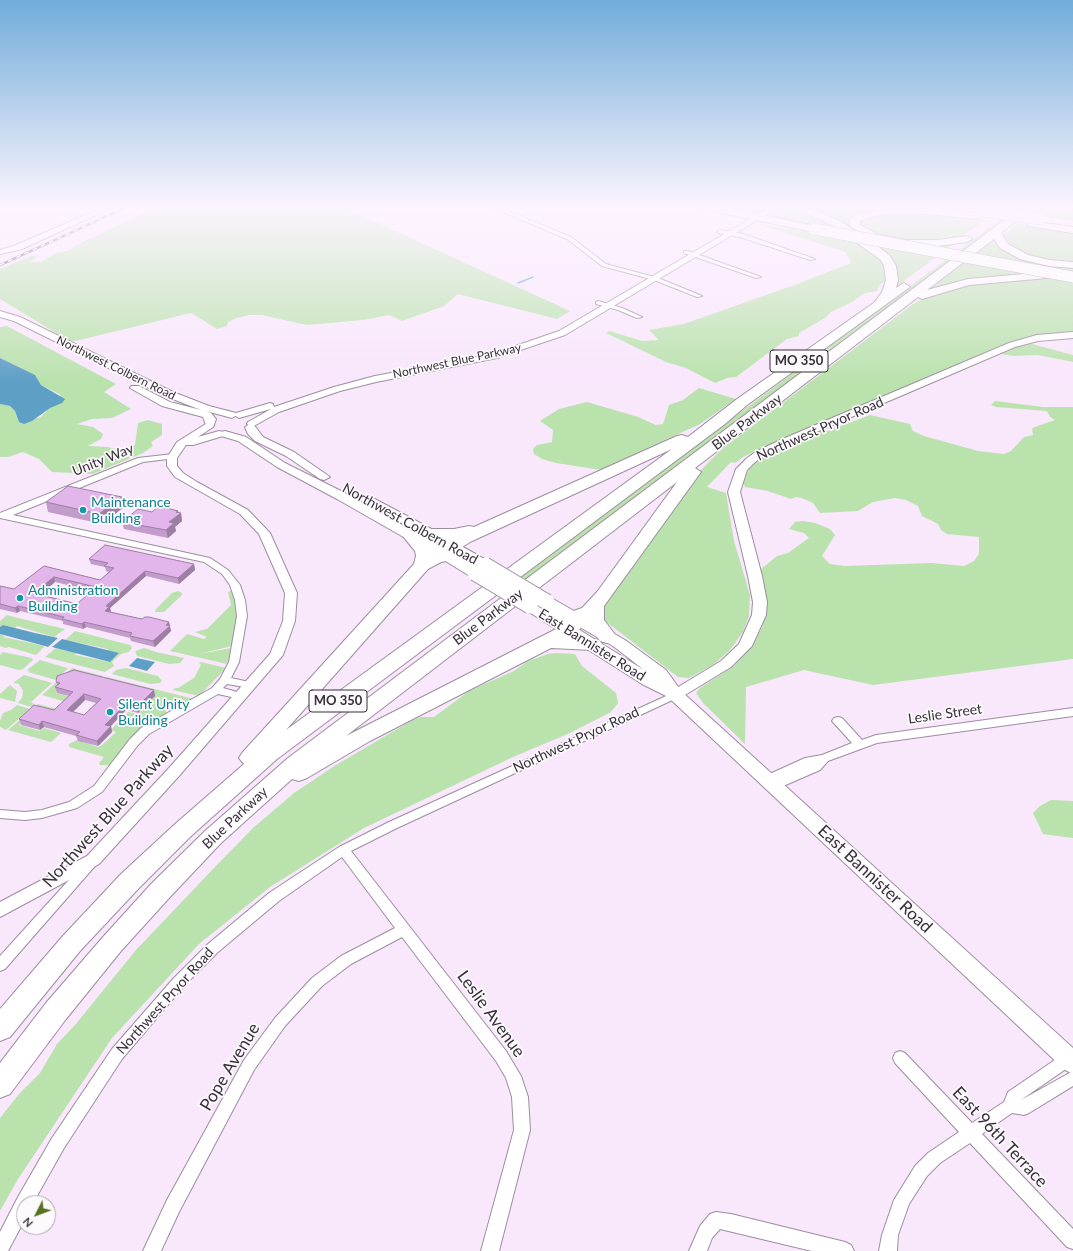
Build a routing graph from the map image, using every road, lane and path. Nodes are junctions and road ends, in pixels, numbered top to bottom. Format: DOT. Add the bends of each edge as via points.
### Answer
graph roads {
  1 [pos="603,264"];
  2 [pos="665,264"];
  3 [pos="680,264"];
  4 [pos="722,264"];
  5 [pos="889,264"];
  6 [pos="954,264"];
  7 [pos="1001,264"];
  8 [pos="1073,274"];
  9 [pos="645,276"];
  10 [pos="758,277"];
  11 [pos="1073,278"];
  12 [pos="656,279"];
  13 [pos="911,282"];
  14 [pos="699,296"];
  15 [pos="905,302"];
  16 [pos="598,303"];
  17 [pos="879,303"];
  18 [pos="610,306"];
  19 [pos="1,314"];
  20 [pos="639,317"];
  21 [pos="1073,336"];
  22 [pos="236,415"];
  23 [pos="209,424"];
  24 [pos="251,425"];
  25 [pos="724,429"];
  26 [pos="222,434"];
  27 [pos="174,453"];
  28 [pos="2,516"];
  29 [pos="488,527"];
  30 [pos="429,533"];
  31 [pos="411,535"];
  32 [pos="450,550"];
  33 [pos="422,565"];
  34 [pos="481,567"];
  35 [pos="530,606"];
  36 [pos="595,607"];
  37 [pos="572,624"];
  38 [pos="600,641"];
  39 [pos="548,642"];
  40 [pos="225,680"];
  41 [pos="216,690"];
  42 [pos="245,691"];
  43 [pos="675,695"];
  44 [pos="1073,712"];
  45 [pos="838,721"];
  46 [pos="860,744"];
  47 [pos="771,783"];
  48 [pos="249,787"];
  49 [pos="0,814"];
  50 [pos="344,850"];
  51 [pos="93,860"];
  52 [pos="0,910"];
  53 [pos="405,929"];
  54 [pos="0,966"];
  55 [pos="0,1029"];
  56 [pos="900,1058"];
  57 [pos="1072,1064"];
  58 [pos="0,1085"];
  59 [pos="970,1134"];
  60 [pos="29,1195"];
  61 [pos="16,1218"];
  62 [pos="1073,1241"];
  63 [pos="0,1249"];
  64 [pos="152,1251"];
  65 [pos="490,1251"];
  66 [pos="698,1251"];
  67 [pos="845,1251"];
  68 [pos="888,1251"];
  1 -- 9 [label="street"];
  2 -- 9 [label="street, Northwest Blue Parkway"];
  3 -- 12 [label="street, Northwest Blue Parkway"];
  4 -- 10 [label="street"];
  5 -- 17 [label="highway" via="892,280 888,293"];
  6 -- 15 [label="highway, Blue Parkway / MO 350"];
  7 -- 11 [label="highway, bridge"];
  8 -- 15 [label="highway" via="968,282"];
  9 -- 12 [label="street"];
  9 -- 16 [label="street, Northwest Blue Parkway"];
  12 -- 14 [label="street"];
  12 -- 18 [label="street, Northwest Blue Parkway"];
  13 -- 17 [label="highway, Blue Parkway / MO 350"];
  15 -- 25 [label="highway, Blue Parkway / MO 350"];
  16 -- 18 [label="street"];
  16 -- 22 [label="street, Northwest Blue Parkway" via="553,328 515,342 475,353 336,382 295,394 259,410"];
  17 -- 25 [label="highway, Blue Parkway / MO 350" via="742,402"];
  18 -- 20 [label="street"];
  18 -- 24 [label="street, Northwest Blue Parkway" via="562,333 514,350 337,389 266,415"];
  19 -- 22 [label="main road, Northwest Colbern Road" via="17,319 169,394 205,408"];
  19 -- 23 [label="main road, Northwest Colbern Road" via="7,321 158,401 207,415 211,419"];
  21 -- 43 [label="main road, Northwest Pryor Road" via="1038,338 1012,345 789,440 751,460 742,469 734,492 755,576 760,602 759,615 745,646 726,664"];
  22 -- 23 [label="main road" via="219,417"];
  22 -- 24 [label="main road, Northwest Colbern Road" via="249,418"];
  23 -- 26 [label="main road, Northwest Colbern Road" via="213,431"];
  23 -- 27 [label="street" via="181,444"];
  24 -- 26 [label="main road" via="239,432"];
  24 -- 30 [label="main road, Northwest Colbern Road" via="252,432 259,439"];
  25 -- 29 [label="highway"];
  25 -- 36 [label="highway"];
  25 -- 48 [label="highway, Blue Parkway / MO 350" via="321,714"];
  26 -- 27 [label="street, Unity Way" via="201,439"];
  26 -- 31 [label="main road, Northwest Colbern Road" via="242,440 282,465"];
  27 -- 28 [label="street, Unity Way" via="141,460"];
  27 -- 42 [label="street, Northwest Blue Parkway" via="172,466 179,475 244,512 264,534 291,593 289,621 276,655"];
  28 -- 40 [label="street" via="199,557 217,566 235,585 242,616 234,662"];
  29 -- 30 [label="highway" via="454,534"];
  29 -- 32 [label="highway"];
  30 -- 32 [label="main road, Northwest Colbern Road"];
  31 -- 32 [label="main road, Northwest Colbern Road"];
  31 -- 33 [label="highway" via="424,550"];
  32 -- 33 [label="highway"];
  32 -- 34 [label="highway"];
  33 -- 48 [label="highway" via="249,758"];
  34 -- 35 [label="main road, East Bannister Road, bridge"];
  34 -- 37 [label="main road, Northwest Colbern Road, bridge" via="547,602"];
  35 -- 37 [label="highway"];
  36 -- 37 [label="highway"];
  36 -- 38 [label="highway"];
  37 -- 38 [label="main road, East Bannister Road"];
  37 -- 39 [label="highway"];
  38 -- 39 [label="highway"];
  38 -- 43 [label="main road, East Bannister Road" via="660,674"];
  39 -- 48 [label="highway" via="362,736"];
  40 -- 41 [label="street"];
  40 -- 42 [label="street"];
  41 -- 42 [label="street"];
  41 -- 49 [label="street" via="145,730 105,782 88,797 73,805 42,814"];
  42 -- 51 [label="street, Northwest Blue Parkway"];
  43 -- 47 [label="main road, East Bannister Road"];
  43 -- 50 [label="street, Northwest Pryor Road"];
  44 -- 46 [label="street, Leslie Street" via="888,737"];
  45 -- 46 [label="street"];
  46 -- 47 [label="street, Leslie Street" via="824,758 816,767"];
  47 -- 57 [label="main road, East Bannister Road"];
  48 -- 55 [label="highway, Blue Parkway / MO 350" via="182,830 130,881 72,944"];
  48 -- 58 [label="highway, Blue Parkway / MO 350" via="56,1011"];
  50 -- 53 [label="street, Leslie Avenue"];
  50 -- 60 [label="street, Northwest Pryor Road" via="274,897 213,948 178,983 108,1067 58,1143"];
  51 -- 52 [label="street"];
  51 -- 54 [label="street, Northwest Blue Parkway"];
  53 -- 64 [label="street, Pope Avenue" via="346,960 317,982 280,1022 249,1065 173,1206"];
  53 -- 65 [label="street, Leslie Avenue" via="501,1056 513,1076 520,1097 522,1130"];
  56 -- 59 [label="street, East 96th Terrace"];
  57 -- 59 [label="street" via="1024,1108 1010,1106"];
  59 -- 62 [label="street, East 96th Terrace"];
  59 -- 68 [label="street" via="934,1158 909,1187 890,1235"];
  61 -- 63 [label="street, Northwest Pryor Road"];
  66 -- 67 [label="street" via="706,1232 716,1220"];
}
